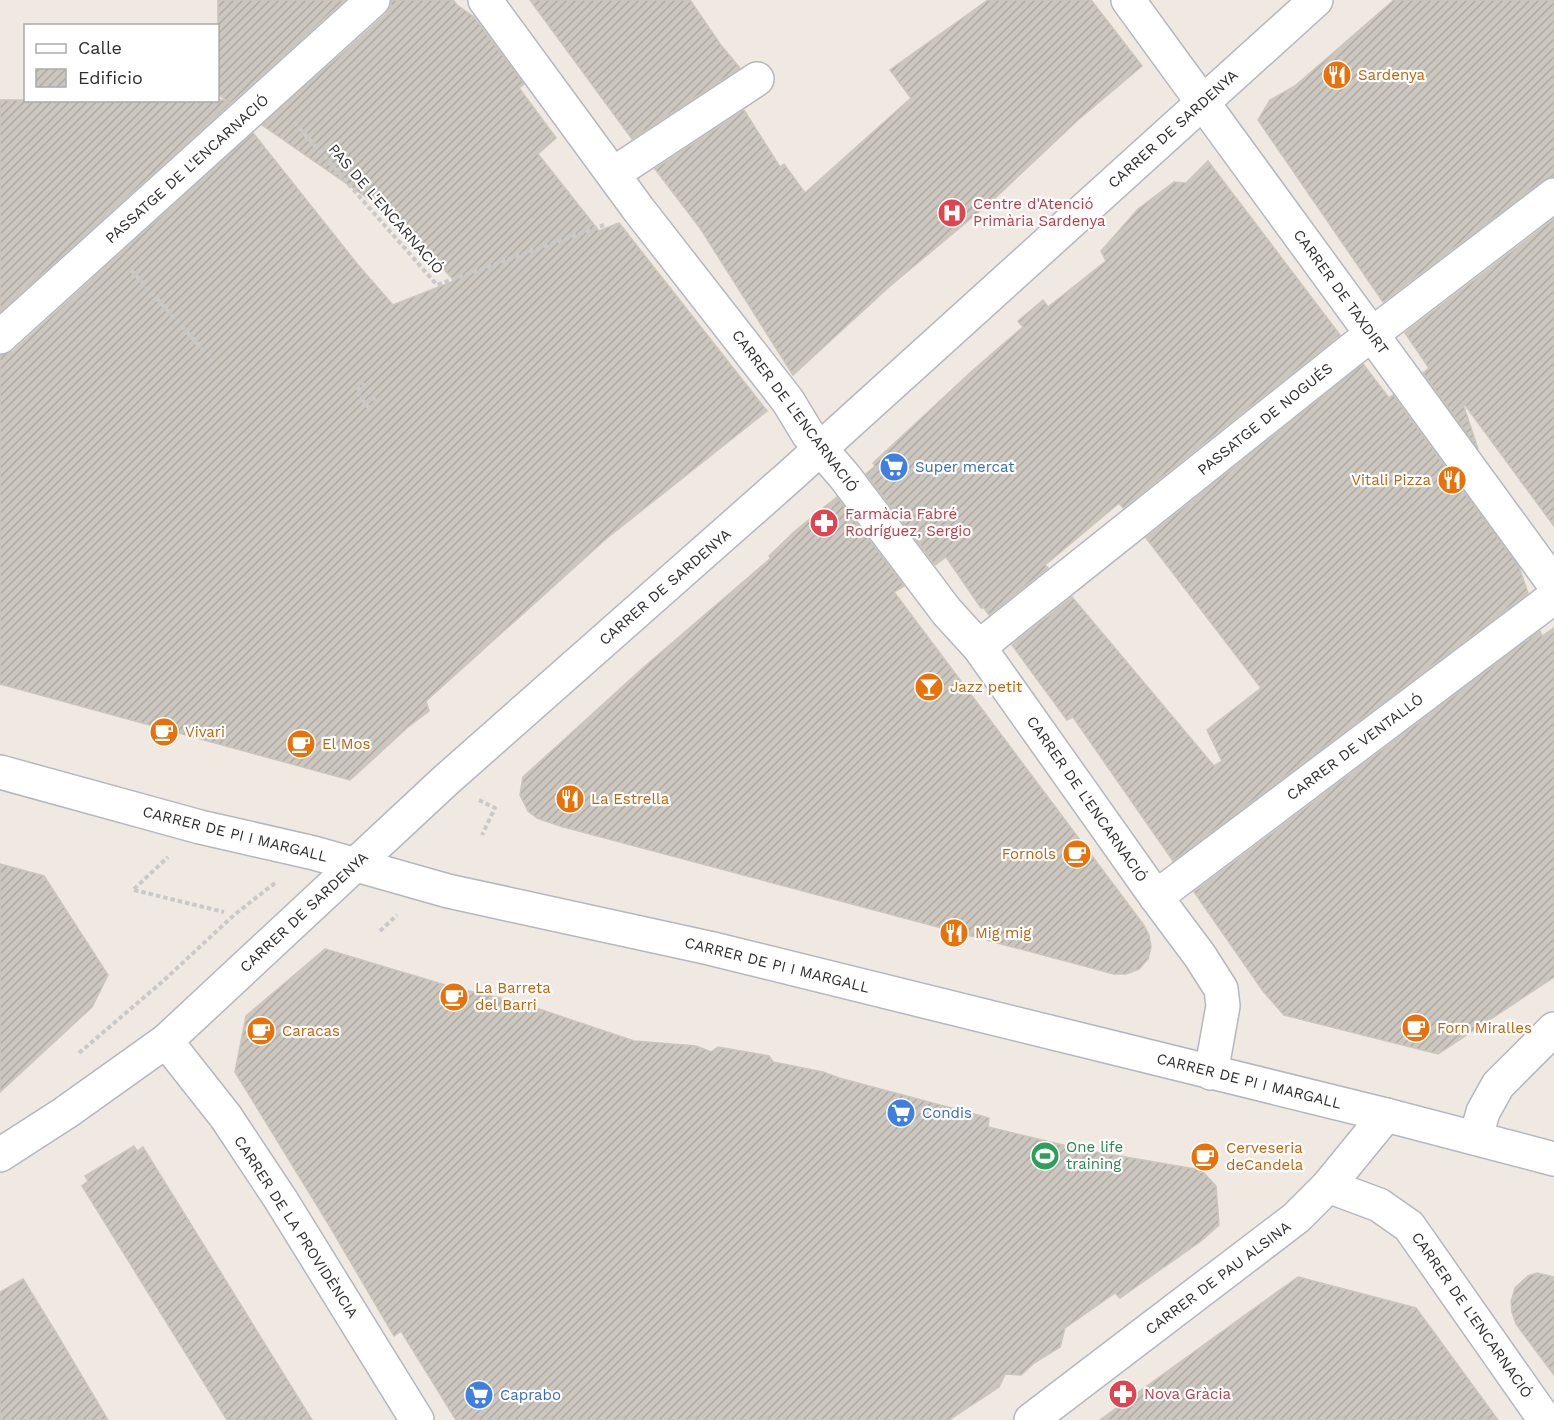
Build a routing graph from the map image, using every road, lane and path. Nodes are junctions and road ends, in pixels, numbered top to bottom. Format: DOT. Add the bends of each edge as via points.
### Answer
graph roads {
  1 [pos="373,0"];
  2 [pos="484,0"];
  3 [pos="1128,0"];
  4 [pos="1316,0"];
  5 [pos="757,79"];
  6 [pos="270,94"];
  7 [pos="1203,102"];
  8 [pos="613,174"];
  9 [pos="1554,195"];
  10 [pos="607,224"];
  11 [pos="106,241"];
  12 [pos="1373,334"];
  13 [pos="0,337"];
  14 [pos="213,361"];
  15 [pos="377,403"];
  16 [pos="369,408"];
  17 [pos="821,448"];
  18 [pos="1554,584"];
  19 [pos="1554,597"];
  20 [pos="979,647"];
  21 [pos="0,772"];
  22 [pos="495,808"];
  23 [pos="482,835"];
  24 [pos="172,853"];
  25 [pos="314,853"];
  26 [pos="355,865"];
  27 [pos="1156,897"];
  28 [pos="224,912"];
  29 [pos="398,915"];
  30 [pos="380,931"];
  31 [pos="1554,1029"];
  32 [pos="166,1041"];
  33 [pos="72,1060"];
  34 [pos="1211,1073"];
  35 [pos="1386,1115"];
  36 [pos="1476,1137"];
  37 [pos="0,1155"];
  38 [pos="1554,1159"];
  39 [pos="1328,1186"];
  40 [pos="417,1420"];
  41 [pos="1031,1420"];
  42 [pos="1545,1420"];
  1 -- 6 [label="street, PASSATGE DE L'ENCARNACIÓ"];
  2 -- 8 [label="street, CARRER DE L'ENCARNACIÓ"];
  3 -- 7 [label="street, CARRER DE TAXDIRT"];
  4 -- 7 [label="street, CARRER DE SARDENYA"];
  5 -- 8 [label="street"];
  6 -- 10 [label="path, PAS DE L'ENCARNACIÓ" via="437,285"];
  6 -- 11 [label="street, PASSATGE DE L'ENCARNACIÓ"];
  7 -- 12 [label="street, CARRER DE TAXDIRT"];
  7 -- 17 [label="street, CARRER DE SARDENYA"];
  8 -- 17 [label="street, CARRER DE L'ENCARNACIÓ"];
  9 -- 12 [label="street, PASSATGE DE NOGUÉS"];
  11 -- 13 [label="street, PASSATGE DE L'ENCARNACIÓ"];
  11 -- 14 [label="path"];
  12 -- 18 [label="street, CARRER DE TAXDIRT"];
  12 -- 20 [label="street, PASSATGE DE NOGUÉS"];
  15 -- 16 [label="path" via="363,386 356,392"];
  17 -- 20 [label="street, CARRER DE L'ENCARNACIÓ" via="947,612"];
  17 -- 26 [label="street, CARRER DE SARDENYA"];
  19 -- 27 [label="street, CARRER DE VENTALLÓ"];
  20 -- 27 [label="street, CARRER DE L'ENCARNACIÓ"];
  21 -- 25 [label="street, CARRER DE PI I MARGALL" via="200,827"];
  22 -- 23 [label="path"];
  24 -- 28 [label="path" via="134,890"];
  25 -- 26 [label="street, CARRER DE PI I MARGALL"];
  25 -- 33 [label="path" via="234,915"];
  26 -- 32 [label="street, CARRER DE SARDENYA"];
  26 -- 34 [label="street, CARRER DE PI I MARGALL" via="448,891 709,948"];
  27 -- 34 [label="street, CARRER DE L'ENCARNACIÓ" via="1221,989 1223,1006"];
  29 -- 30 [label="path"];
  31 -- 36 [label="street" via="1498,1085 1483,1112"];
  32 -- 37 [label="street, CARRER DE SARDENYA"];
  32 -- 40 [label="street, CARRER DE LA PROVIDÈNCIA" via="226,1118 275,1191"];
  34 -- 35 [label="street, CARRER DE PI I MARGALL"];
  35 -- 36 [label="street, CARRER DE PI I MARGALL"];
  35 -- 39 [label="street, CARRER DE PAU ALSINA"];
  36 -- 38 [label="street, CARRER DE PI I MARGALL"];
  39 -- 41 [label="street, CARRER DE PAU ALSINA" via="1257,1250"];
  39 -- 42 [label="street, CARRER DE L'ENCARNACIÓ" via="1378,1205 1409,1226"];
}
